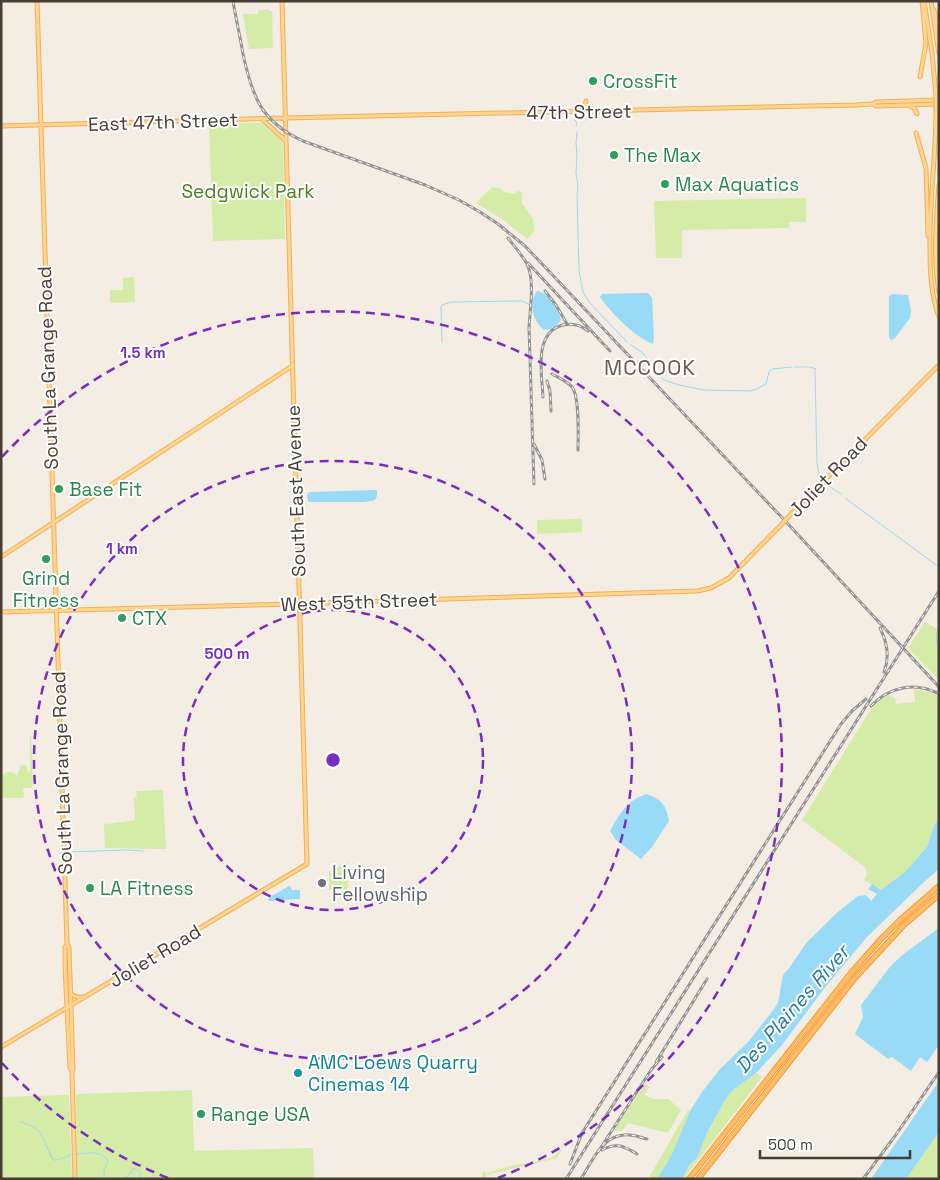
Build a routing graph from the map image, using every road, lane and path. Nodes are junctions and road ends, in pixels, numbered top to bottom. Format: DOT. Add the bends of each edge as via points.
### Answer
graph roads {
  1 [pos="37,1"];
  2 [pos="282,1"];
  3 [pos="923,1"];
  4 [pos="931,1"];
  5 [pos="939,32"];
  6 [pos="939,54"];
  7 [pos="920,77"];
  8 [pos="939,100"];
  9 [pos="586,101"];
  10 [pos="872,104"];
  11 [pos="939,104"];
  12 [pos="908,106"];
  13 [pos="592,112"];
  14 [pos="917,114"];
  15 [pos="285,118"];
  16 [pos="261,119"];
  17 [pos="41,125"];
  18 [pos="1,126"];
  19 [pos="916,133"];
  20 [pos="286,140"];
  21 [pos="939,185"];
  22 [pos="939,208"];
  23 [pos="936,228"];
  24 [pos="930,267"];
  25 [pos="939,292"];
  26 [pos="939,317"];
  27 [pos="292,365"];
  28 [pos="939,365"];
  29 [pos="53,523"];
  30 [pos="1,557"];
  31 [pos="716,586"];
  32 [pos="299,604"];
  33 [pos="315,604"];
  34 [pos="57,611"];
  35 [pos="1,612"];
  36 [pos="300,625"];
  37 [pos="307,864"];
  38 [pos="939,886"];
  39 [pos="939,895"];
  40 [pos="67,945"];
  41 [pos="71,994"];
  42 [pos="85,997"];
  43 [pos="71,1006"];
  44 [pos="67,1008"];
  45 [pos="1,1047"];
  46 [pos="72,1072"];
  47 [pos="75,1179"];
  48 [pos="689,1179"];
  49 [pos="698,1179"];
  1 -- 17 [label="main road, South La Grange Road"];
  2 -- 15 [label="main road, South East Avenue"];
  3 -- 7 [label="main road" via="926,44"];
  3 -- 24 [label="main road, bridge" via="936,95"];
  4 -- 5 [label="main road"];
  4 -- 6 [label="main road"];
  8 -- 10 [label="main road, 47th Street"];
  9 -- 13 [label="main road" via="585,108"];
  10 -- 12 [label="main road, 47th Street"];
  10 -- 13 [label="main road, 47th Street"];
  11 -- 12 [label="main road, 47th Street"];
  12 -- 14 [label="main road"];
  13 -- 15 [label="main road, 47th Street"];
  15 -- 16 [label="main road, East 47th Street"];
  15 -- 20 [label="main road, South East Avenue"];
  16 -- 17 [label="main road, East 47th Street"];
  16 -- 20 [label="main road"];
  17 -- 18 [label="main road, East 47th Street"];
  17 -- 29 [label="main road, South La Grange Road"];
  19 -- 24 [label="main road" via="926,168"];
  20 -- 27 [label="main road, South East Avenue"];
  21 -- 23 [label="main road"];
  22 -- 23 [label="main road"];
  23 -- 25 [label="main road"];
  24 -- 26 [label="main road"];
  27 -- 29 [label="main road"];
  27 -- 32 [label="main road, South East Avenue"];
  28 -- 31 [label="main road, Joliet Road, bridge" via="734,574"];
  29 -- 30 [label="main road"];
  29 -- 34 [label="main road, South La Grange Road"];
  31 -- 33 [label="main road, West 55th Street" via="686,592"];
  32 -- 33 [label="main road, West 55th Street"];
  32 -- 34 [label="main road, West 55th Street"];
  32 -- 36 [label="main road, South East Avenue"];
  33 -- 36 [label="main road" via="302,608"];
  34 -- 35 [label="main road, West 55th Street"];
  34 -- 40 [label="main road, South La Grange Road"];
  36 -- 37 [label="main road, South East Avenue"];
  37 -- 42 [label="main road, Joliet Road"];
  38 -- 48 [label="highway" via="900,920 850,974"];
  39 -- 49 [label="highway" via="904,925 855,978"];
  40 -- 41 [label="main road, South La Grange Road"];
  40 -- 44 [label="main road, South La Grange Road"];
  41 -- 42 [label="main road"];
  41 -- 43 [label="main road, South La Grange Road"];
  42 -- 43 [label="main road, Joliet Road"];
  43 -- 44 [label="main road, Joliet Road"];
  43 -- 46 [label="main road, South La Grange Road"];
  44 -- 45 [label="main road, Joliet Road"];
  44 -- 46 [label="main road, South La Grange Road"];
  46 -- 47 [label="main road, South La Grange Road"];
}
